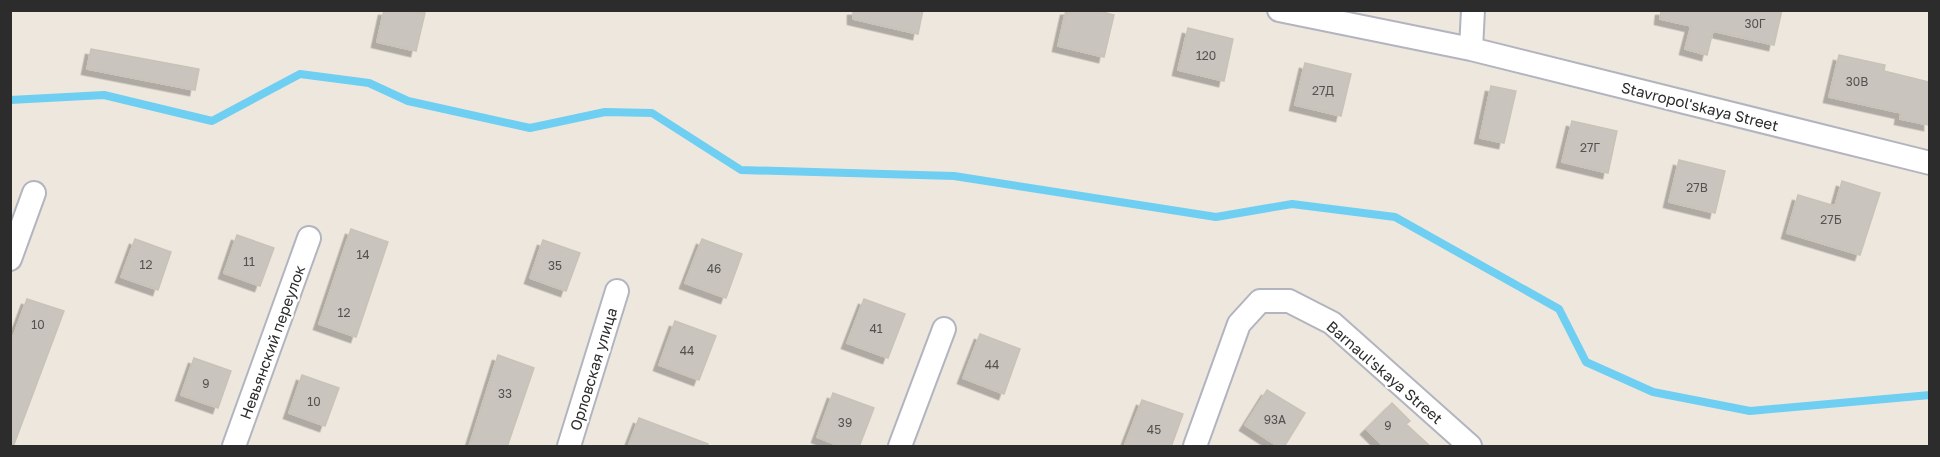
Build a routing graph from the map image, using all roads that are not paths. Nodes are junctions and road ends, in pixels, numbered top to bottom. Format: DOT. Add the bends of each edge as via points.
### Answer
graph roads {
  1 [pos="1279,10"];
  2 [pos="1473,10"];
  3 [pos="1471,49"];
  4 [pos="1929,163"];
  5 [pos="34,193"];
  6 [pos="309,238"];
  7 [pos="10,258"];
  8 [pos="617,291"];
  9 [pos="944,330"];
  10 [pos="234,447"];
  11 [pos="569,447"];
  12 [pos="900,447"];
  13 [pos="1195,447"];
  14 [pos="1470,447"];
  1 -- 3 [label="street, Stavropol'skaya Street"];
  2 -- 3 [label="street"];
  3 -- 4 [label="street, Stavropol'skaya Street"];
  5 -- 7 [label="street"];
  6 -- 10 [label="street, Невьянский переулок"];
  8 -- 11 [label="street, Орловская улица"];
  9 -- 12 [label="street"];
  13 -- 14 [label="street, Barnaul'skaya Street" via="1239,324 1260,301 1289,301 1332,323"];
}
